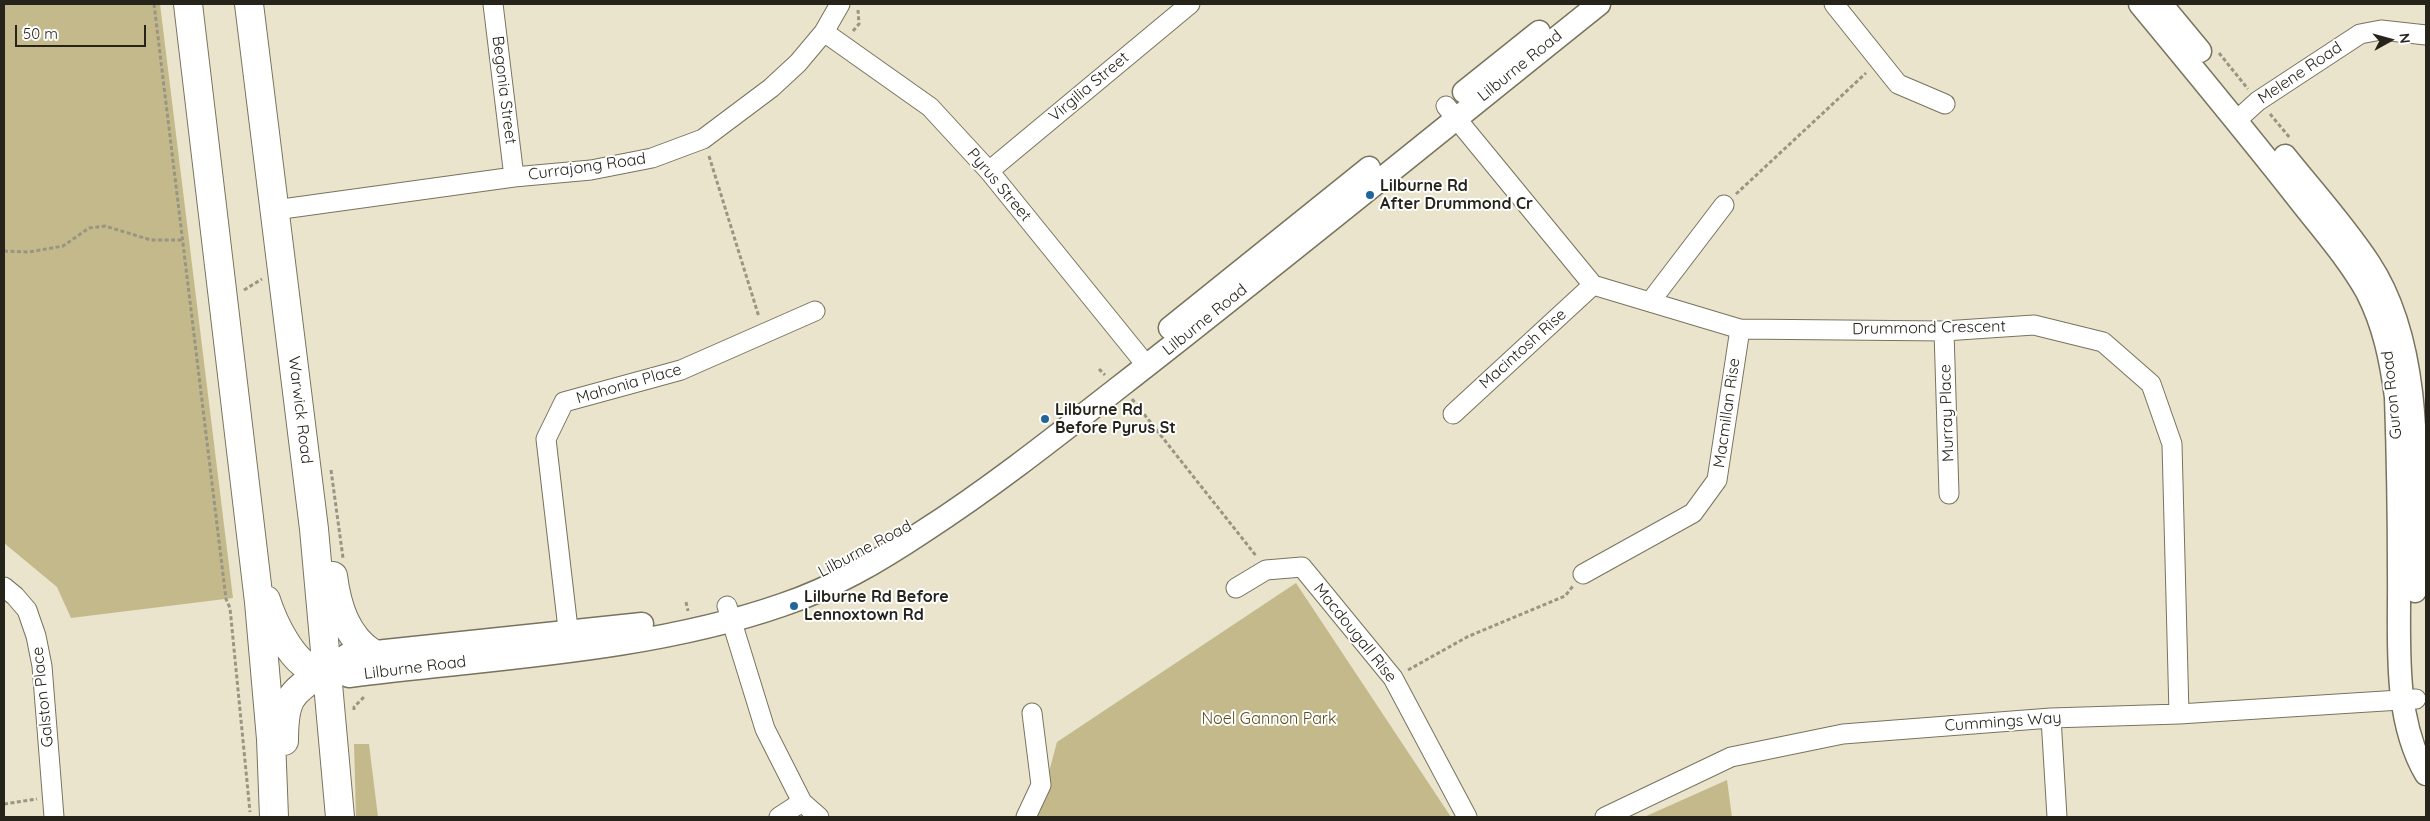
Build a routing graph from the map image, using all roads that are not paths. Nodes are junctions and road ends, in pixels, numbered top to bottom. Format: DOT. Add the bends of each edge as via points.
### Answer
graph roads {
  1 [pos="188,4"];
  2 [pos="249,4"];
  3 [pos="493,4"];
  4 [pos="840,4"];
  5 [pos="1190,4"];
  6 [pos="1574,4"];
  7 [pos="1599,4"];
  8 [pos="1834,4"];
  9 [pos="2140,4"];
  10 [pos="2160,4"];
  11 [pos="824,32"];
  12 [pos="2426,35"];
  13 [pos="1945,104"];
  14 [pos="1451,112"];
  15 [pos="2243,115"];
  16 [pos="989,171"];
  17 [pos="514,177"];
  18 [pos="1724,205"];
  19 [pos="274,210"];
  20 [pos="1593,285"];
  21 [pos="1650,302"];
  22 [pos="815,311"];
  23 [pos="1740,329"];
  24 [pos="1944,331"];
  25 [pos="1142,360"];
  26 [pos="1453,414"];
  27 [pos="303,436"];
  28 [pos="1949,494"];
  29 [pos="252,545"];
  30 [pos="1583,574"];
  31 [pos="4,587"];
  32 [pos="1236,588"];
  33 [pos="729,613"];
  34 [pos="569,641"];
  35 [pos="372,653"];
  36 [pos="328,668"];
  37 [pos="2410,699"];
  38 [pos="1032,713"];
  39 [pos="2179,714"];
  40 [pos="2051,718"];
  41 [pos="2426,739"];
  42 [pos="2426,774"];
  43 [pos="802,802"];
  44 [pos="54,817"];
  45 [pos="274,817"];
  46 [pos="286,817"];
  47 [pos="340,817"];
  48 [pos="779,817"];
  49 [pos="819,817"];
  50 [pos="1026,817"];
  51 [pos="1467,817"];
  52 [pos="1605,817"];
  53 [pos="2057,817"];
  1 -- 29 [label="main road"];
  2 -- 19 [label="main road, Warwick Road"];
  3 -- 17 [label="street, Begonia Street"];
  4 -- 11 [label="street, Currajong Road"];
  5 -- 16 [label="street, Virgilia Street"];
  6 -- 14 [label="street, Lilburne Road"];
  7 -- 14 [label="street, Lilburne Road"];
  8 -- 13 [label="street" via="1898,84"];
  9 -- 15 [label="street, Guron Road"];
  10 -- 15 [label="street, Guron Road"];
  11 -- 16 [label="street, Pyrus Street" via="930,107"];
  11 -- 17 [label="street, Currajong Road" via="771,88 703,139 652,158 591,170"];
  12 -- 15 [label="street, Melene Road" via="2381,30 2360,34 2258,101"];
  14 -- 20 [label="street"];
  14 -- 25 [label="street, Lilburne Road"];
  15 -- 37 [label="street, Guron Road" via="2369,263 2388,298 2403,342 2410,384 2414,449"];
  16 -- 25 [label="street, Pyrus Street"];
  17 -- 19 [label="street, Currajong Road"];
  18 -- 21 [label="street"];
  19 -- 27 [label="main road, Warwick Road"];
  20 -- 21 [label="street, Drummond Crescent"];
  20 -- 26 [label="street, Macintosh Rise"];
  21 -- 23 [label="street, Drummond Crescent"];
  22 -- 34 [label="street, Mahonia Place" via="681,370 564,402 546,439"];
  23 -- 24 [label="street, Drummond Crescent"];
  23 -- 30 [label="street, Macmillan Rise" via="1717,480 1693,513"];
  24 -- 28 [label="street, Murray Place"];
  24 -- 39 [label="street, Drummond Crescent" via="2034,325 2103,342 2151,384 2172,444"];
  25 -- 33 [label="street, Lilburne Road" via="1011,472 883,559 783,605"];
  27 -- 35 [label="main road" via="319,472 340,610 352,636"];
  27 -- 36 [label="main road, Warwick Road"];
  29 -- 36 [label="main road" via="266,602 286,643 305,664 316,669"];
  29 -- 45 [label="main road" via="271,739"];
  31 -- 44 [label="street, Galston Place" via="27,610 36,636 42,666"];
  32 -- 51 [label="street, Macdougall Rise" via="1266,570 1302,567 1394,678"];
  33 -- 34 [label="street, Lilburne Road" via="686,631"];
  33 -- 43 [label="street" via="765,729"];
  34 -- 35 [label="street, Lilburne Road"];
  34 -- 36 [label="street, Lilburne Road" via="349,676"];
  35 -- 36 [label="street, Lilburne Road" via="347,655"];
  36 -- 46 [label="main road" via="296,690 284,712"];
  36 -- 47 [label="main road, Warwick Road"];
  37 -- 39 [label="street, Cummings Way"];
  37 -- 41 [label="street, Guron Road"];
  37 -- 42 [label="street, Guron Road" via="2409,735"];
  38 -- 50 [label="street" via="1041,785"];
  39 -- 40 [label="street, Cummings Way"];
  40 -- 52 [label="street, Cummings Way" via="1844,734 1731,757"];
  40 -- 53 [label="street"];
  43 -- 48 [label="street"];
  43 -- 49 [label="street"];
}
